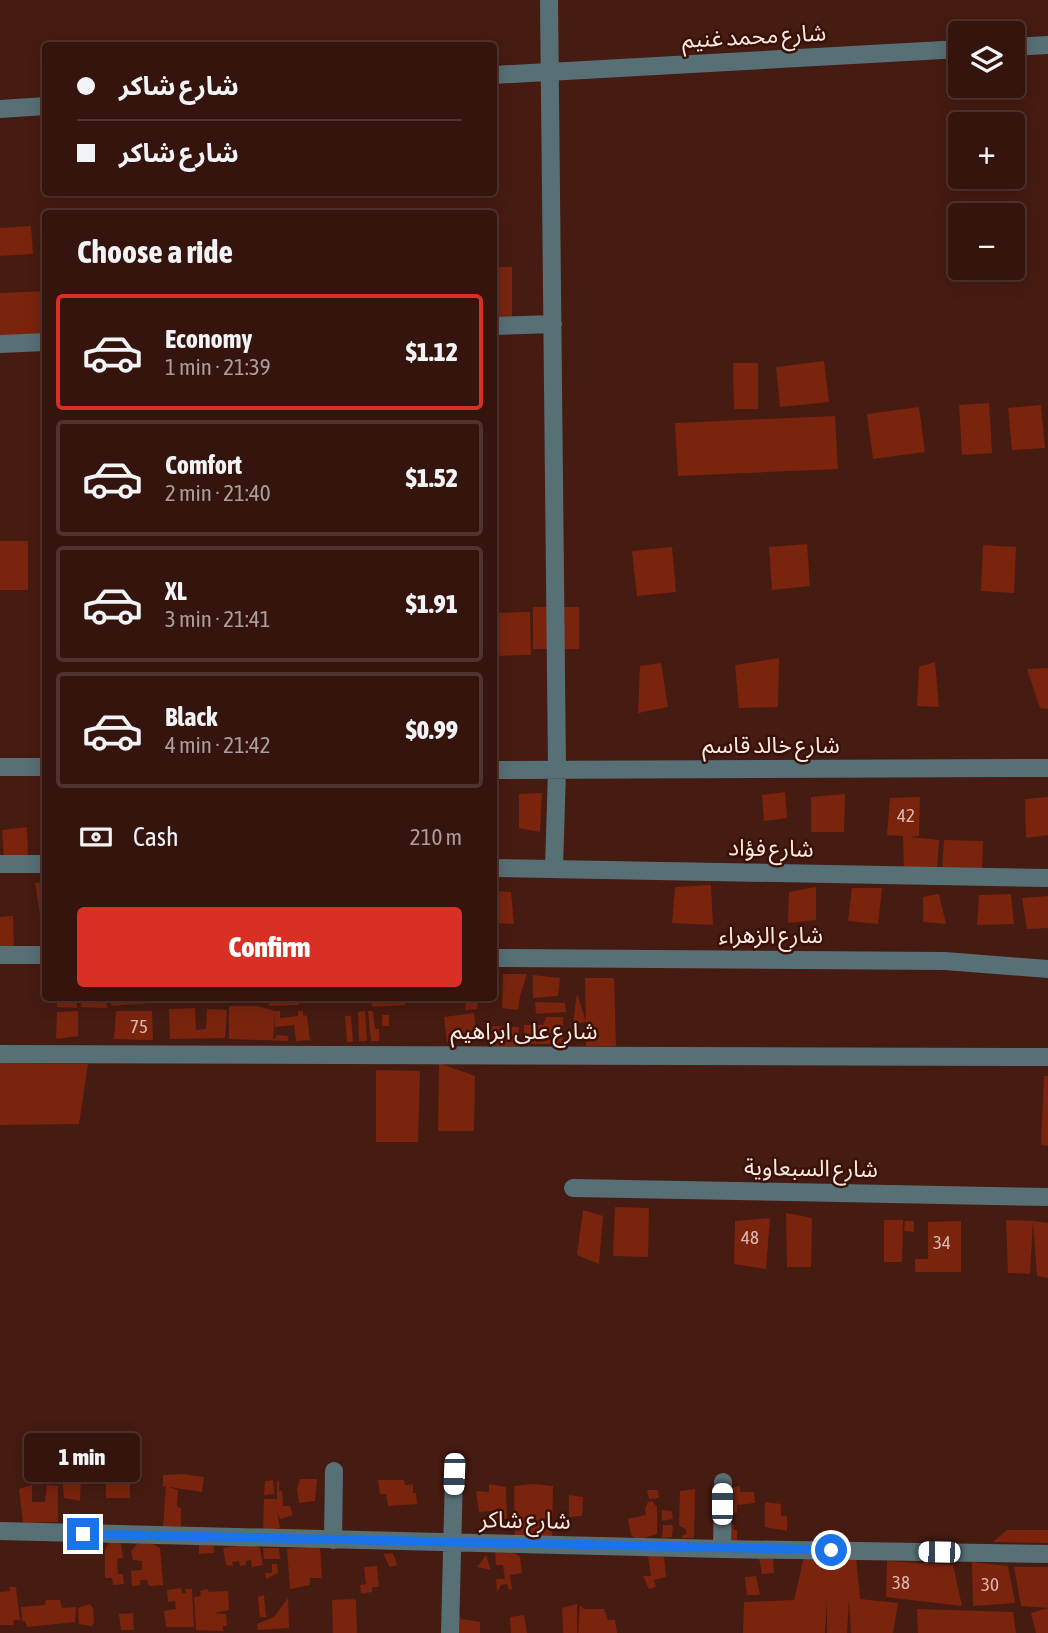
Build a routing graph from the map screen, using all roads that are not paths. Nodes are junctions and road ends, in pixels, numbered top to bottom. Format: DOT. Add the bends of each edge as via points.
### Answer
graph roads {
  1 [pos="549,0"];
  2 [pos="1048,45"];
  3 [pos="1025,46"];
  4 [pos="948,51"];
  5 [pos="550,71"];
  6 [pos="497,75"];
  7 [pos="42,106"];
  8 [pos="0,109"];
  9 [pos="553,324"];
  10 [pos="497,326"];
  11 [pos="42,342"];
  12 [pos="0,344"];
  13 [pos="0,766"];
  14 [pos="42,767"];
  15 [pos="1048,768"];
  16 [pos="497,769"];
  17 [pos="557,770"];
  18 [pos="0,864"];
  19 [pos="42,864"];
  20 [pos="497,868"];
  21 [pos="554,868"];
  22 [pos="1048,878"];
  23 [pos="0,955"];
  24 [pos="42,956"];
  25 [pos="497,958"];
  26 [pos="1048,969"];
  27 [pos="0,1054"];
  28 [pos="1048,1057"];
  29 [pos="573,1188"];
  30 [pos="1048,1197"];
  31 [pos="334,1471"];
  32 [pos="454,1474"];
  33 [pos="723,1482"];
  34 [pos="0,1531"];
  35 [pos="333,1539"];
  36 [pos="452,1543"];
  37 [pos="722,1549"];
  38 [pos="1048,1554"];
  39 [pos="450,1633"];
  1 -- 5 [label="street"];
  2 -- 3 [label="street"];
  4 -- 5 [label="street, شارع محمد غنيم"];
  5 -- 6 [label="street, شارع محمد غنيم"];
  5 -- 9 [label="street"];
  7 -- 8 [label="street"];
  9 -- 10 [label="street"];
  9 -- 17 [label="street"];
  11 -- 12 [label="street"];
  13 -- 14 [label="street"];
  15 -- 17 [label="street, شارع خالد قاسم"];
  16 -- 17 [label="street, شارع خالد قاسم"];
  17 -- 21 [label="street"];
  18 -- 19 [label="street"];
  20 -- 21 [label="street, شارع فؤاد"];
  21 -- 22 [label="street, شارع فؤاد"];
  23 -- 24 [label="street"];
  25 -- 26 [label="street, شارع الزهراء" via="945,961"];
  27 -- 28 [label="street, شارع على ابراهيم"];
  29 -- 30 [label="street, شارع السبعاوية"];
  31 -- 35 [label="street"];
  32 -- 36 [label="street"];
  33 -- 37 [label="street"];
  34 -- 35 [label="street, شارع شاكر"];
  35 -- 36 [label="street, شارع شاكر"];
  36 -- 37 [label="street, شارع شاكر"];
  36 -- 39 [label="street"];
  37 -- 38 [label="street, شارع شاكر"];
}
